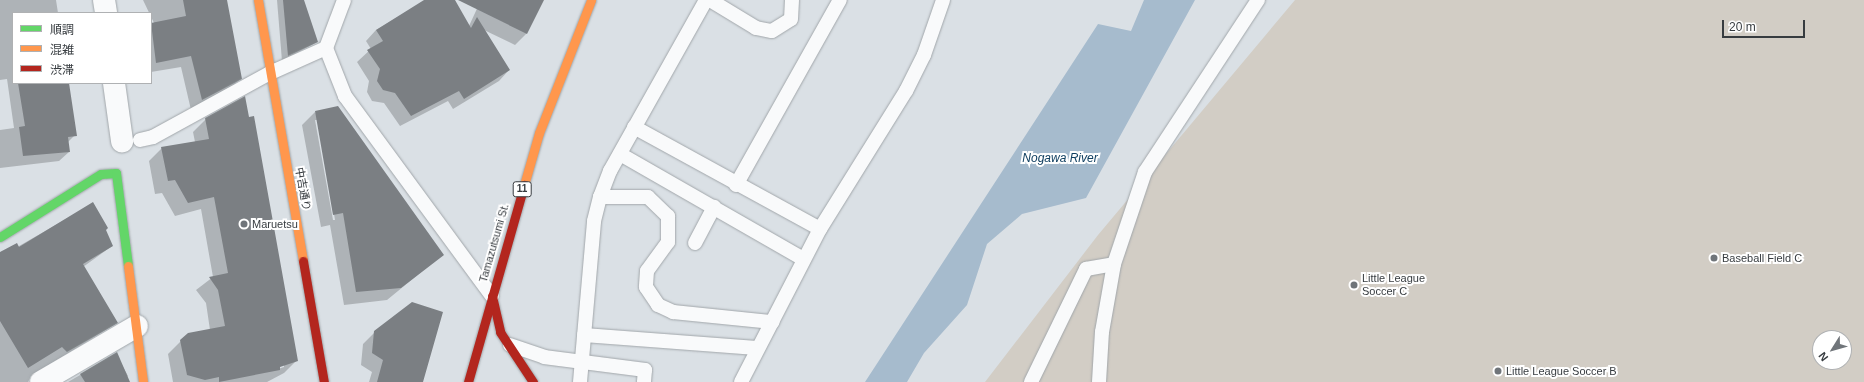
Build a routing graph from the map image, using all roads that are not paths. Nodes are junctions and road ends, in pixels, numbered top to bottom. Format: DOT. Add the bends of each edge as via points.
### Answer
graph roads {
  1 [pos="104,0"];
  2 [pos="258,0"];
  3 [pos="344,0"];
  4 [pos="591,0"];
  5 [pos="706,0"];
  6 [pos="710,0"];
  7 [pos="792,0"];
  8 [pos="840,0"];
  9 [pos="943,0"];
  10 [pos="1258,0"];
  11 [pos="106,12"];
  12 [pos="326,48"];
  13 [pos="270,73"];
  14 [pos="114,84"];
  15 [pos="634,127"];
  16 [pos="131,141"];
  17 [pos="620,154"];
  18 [pos="736,185"];
  19 [pos="600,196"];
  20 [pos="714,207"];
  21 [pos="820,229"];
  22 [pos="0,237"];
  23 [pos="695,244"];
  24 [pos="803,259"];
  25 [pos="1114,264"];
  26 [pos="492,296"];
  27 [pos="772,322"];
  28 [pos="137,326"];
  29 [pos="584,335"];
  30 [pos="510,345"];
  31 [pos="757,348"];
  32 [pos="582,363"];
  33 [pos="41,382"];
  34 [pos="144,382"];
  35 [pos="324,382"];
  36 [pos="468,382"];
  37 [pos="533,382"];
  38 [pos="580,382"];
  39 [pos="644,382"];
  40 [pos="741,382"];
  41 [pos="1031,382"];
  42 [pos="1099,382"];
  1 -- 11 [label="street"];
  2 -- 13 [label="street, 中吉通り"];
  3 -- 12 [label="lane"];
  4 -- 26 [label="street, Tamazutsumi St. / 11" via="550,98"];
  5 -- 15 [label="lane"];
  6 -- 7 [label="lane" via="764,31 787,24 793,12"];
  8 -- 18 [label="lane"];
  9 -- 21 [label="lane" via="924,55 906,91"];
  10 -- 25 [label="lane" via="1145,172"];
  12 -- 13 [label="lane"];
  12 -- 26 [label="lane" via="345,96"];
  13 -- 16 [label="lane" via="153,137"];
  13 -- 35 [label="street, 中吉通り"];
  14 -- 16 [label="street"];
  15 -- 17 [label="lane"];
  15 -- 18 [label="lane"];
  17 -- 19 [label="lane"];
  17 -- 20 [label="lane"];
  18 -- 21 [label="lane"];
  19 -- 27 [label="lane" via="648,197 668,216 668,242 648,270 646,288 658,305 673,312"];
  19 -- 29 [label="lane" via="594,221"];
  20 -- 23 [label="lane"];
  20 -- 24 [label="lane"];
  21 -- 24 [label="lane"];
  22 -- 28 [label="street" via="101,174 116,173"];
  24 -- 27 [label="lane"];
  25 -- 41 [label="lane" via="1086,269"];
  25 -- 42 [label="lane" via="1102,332"];
  26 -- 30 [label="street" via="500,332"];
  26 -- 36 [label="street, Tamazutsumi St. / 11"];
  27 -- 31 [label="lane"];
  28 -- 33 [label="street"];
  28 -- 34 [label="street"];
  29 -- 31 [label="lane"];
  29 -- 32 [label="lane"];
  30 -- 32 [label="lane" via="544,357"];
  30 -- 37 [label="street" via="530,373"];
  31 -- 40 [label="lane"];
  32 -- 38 [label="lane"];
  32 -- 39 [label="lane" via="645,370"];
}
